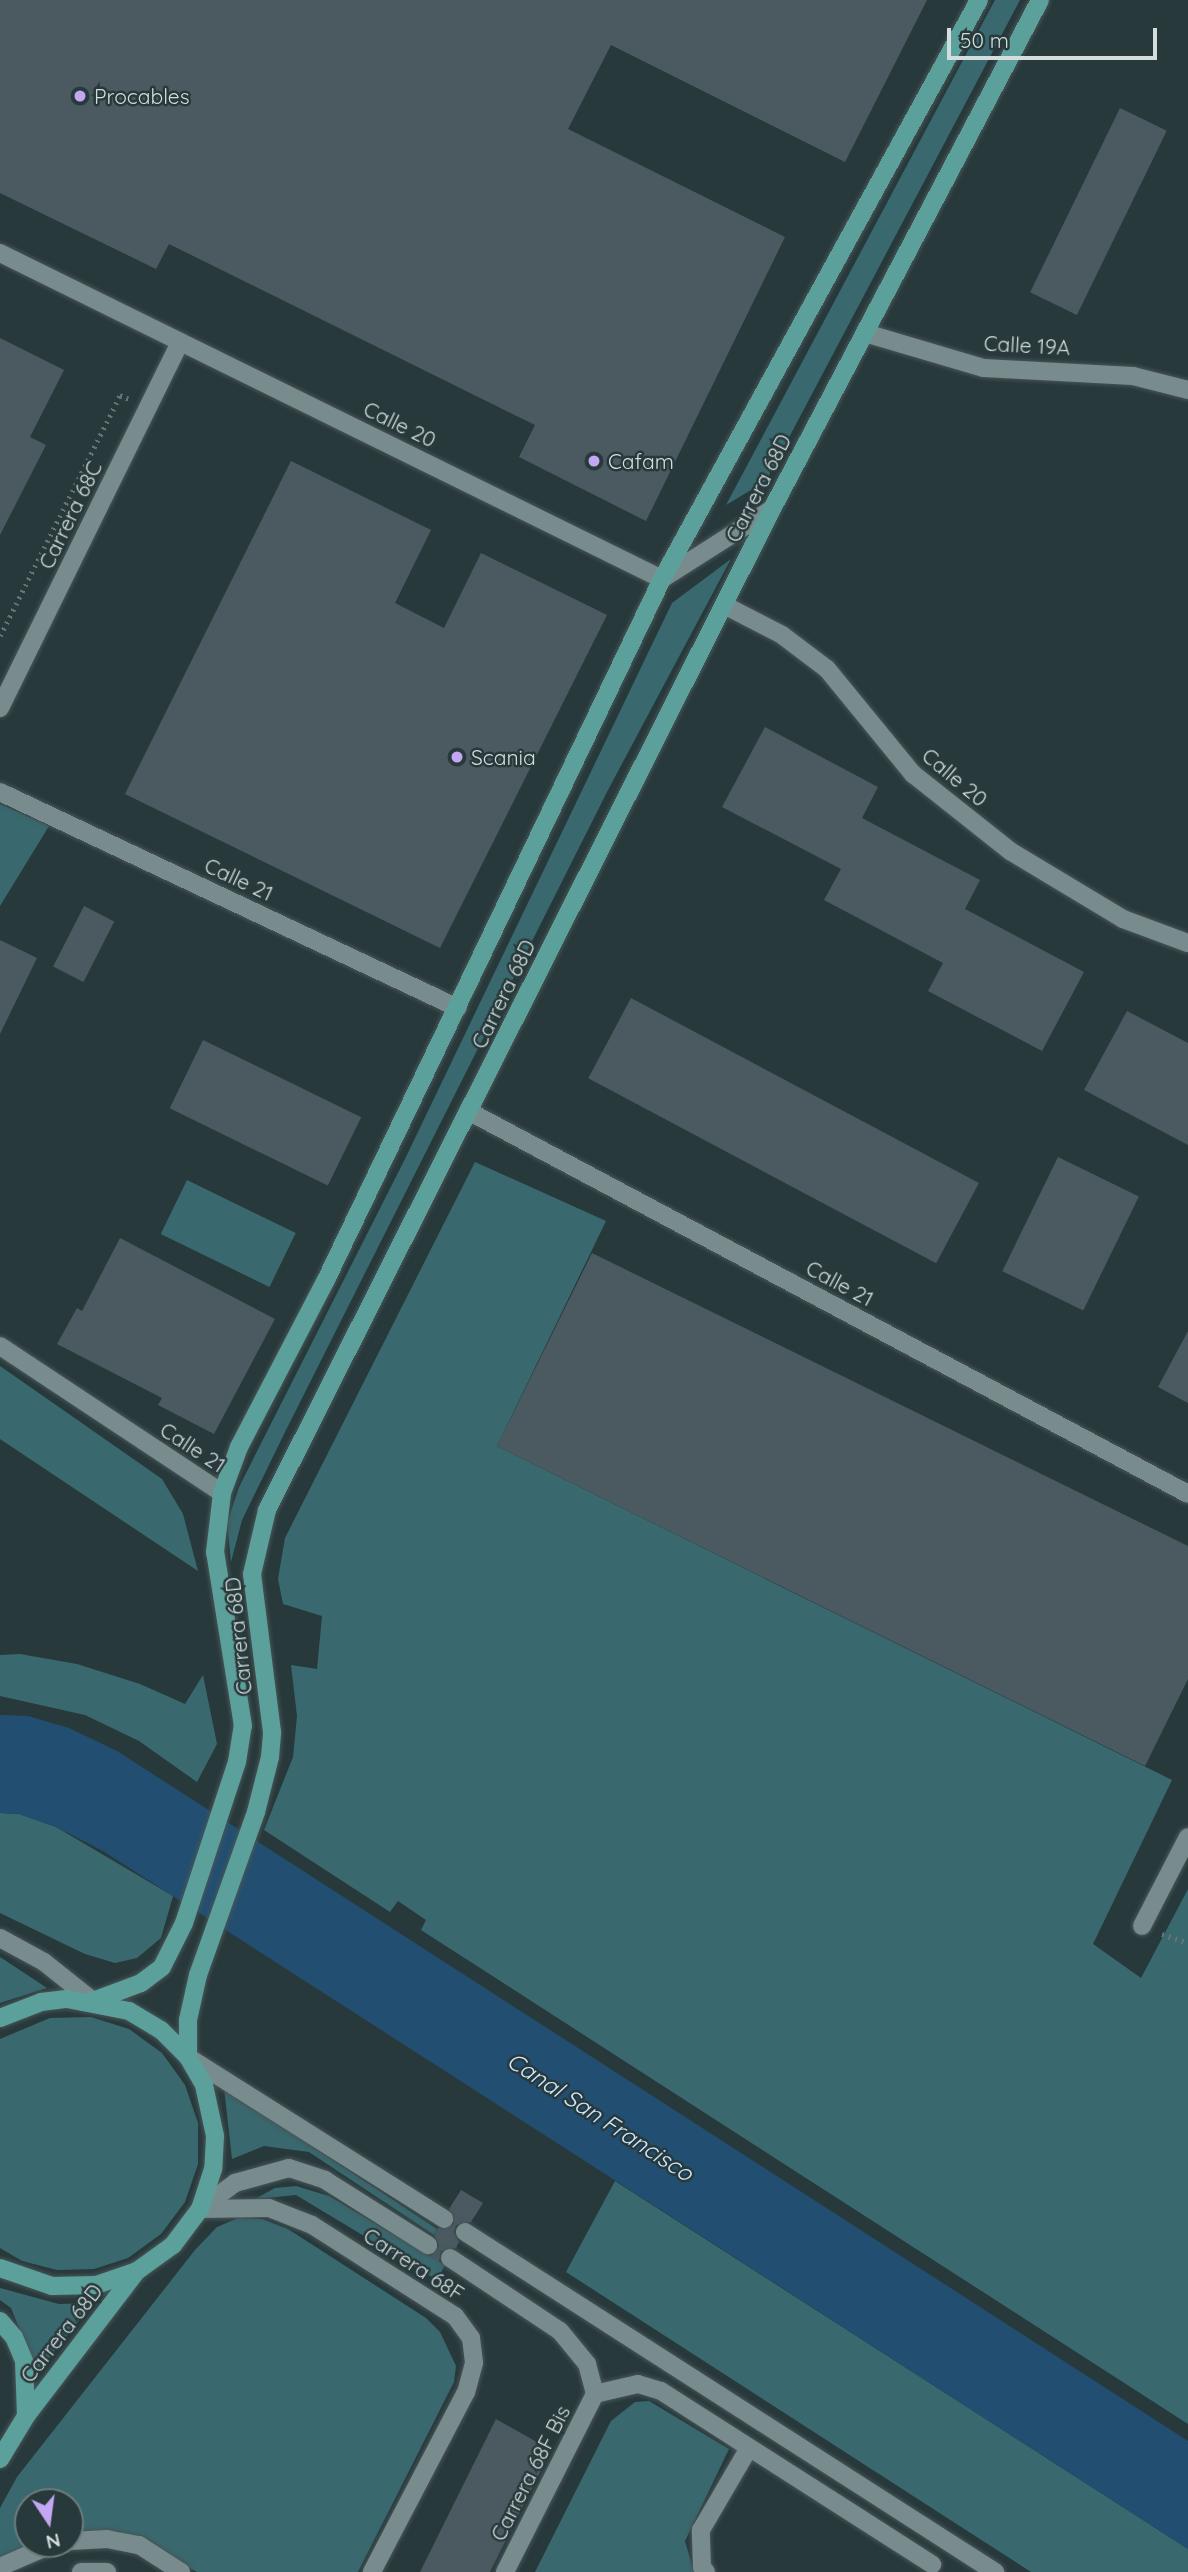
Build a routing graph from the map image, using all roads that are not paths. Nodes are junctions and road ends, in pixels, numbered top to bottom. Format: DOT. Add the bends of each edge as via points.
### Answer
graph roads {
  1 [pos="979,0"];
  2 [pos="1040,0"];
  3 [pos="0,253"];
  4 [pos="865,333"];
  5 [pos="180,342"];
  6 [pos="1188,390"];
  7 [pos="772,509"];
  8 [pos="662,579"];
  9 [pos="724,605"];
  10 [pos="0,708"];
  11 [pos="0,792"];
  12 [pos="1188,943"];
  13 [pos="458,1008"];
  14 [pos="470,1112"];
  15 [pos="0,1346"];
  16 [pos="222,1493"];
  17 [pos="1188,1494"];
  18 [pos="1188,1837"];
  19 [pos="1142,1926"];
  20 [pos="0,1938"];
  21 [pos="93,2001"];
  22 [pos="0,2018"];
  23 [pos="188,2057"];
  24 [pos="200,2208"];
  25 [pos="444,2219"];
  26 [pos="465,2232"];
  27 [pos="428,2245"];
  28 [pos="450,2258"];
  29 [pos="0,2267"];
  30 [pos="137,2272"];
  31 [pos="0,2321"];
  32 [pos="594,2394"];
  33 [pos="26,2416"];
  34 [pos="749,2448"];
  35 [pos="0,2459"];
  36 [pos="84,2540"];
  37 [pos="971,2557"];
  38 [pos="21,2558"];
  39 [pos="0,2567"];
  40 [pos="930,2568"];
  41 [pos="81,2572"];
  42 [pos="107,2572"];
  43 [pos="181,2572"];
  44 [pos="372,2572"];
  45 [pos="505,2572"];
  46 [pos="706,2572"];
  47 [pos="995,2572"];
  1 -- 8 [label="main road, Carrera 68D"];
  2 -- 4 [label="main road, Carrera 68D"];
  3 -- 5 [label="street, Calle 20"];
  4 -- 6 [label="street, Calle 19A" via="985,368 1133,376"];
  4 -- 7 [label="main road, Carrera 68D"];
  5 -- 8 [label="street, Calle 20"];
  5 -- 10 [label="street, Carrera 68C"];
  7 -- 8 [label="street"];
  7 -- 9 [label="main road, Carrera 68D"];
  8 -- 13 [label="main road, Carrera 68D"];
  9 -- 12 [label="street, Calle 20" via="782,635 827,669 913,774 1010,851 1123,919"];
  9 -- 14 [label="main road, Carrera 68D"];
  11 -- 13 [label="street, Calle 21"];
  13 -- 16 [label="main road, Carrera 68D" via="239,1447"];
  14 -- 17 [label="street, Calle 21"];
  14 -- 23 [label="main road, Carrera 68D" via="267,1510 252,1574 272,1732 256,1812 192,1996"];
  15 -- 16 [label="street, Calle 21"];
  16 -- 21 [label="main road, Carrera 68D" via="215,1552 243,1726 227,1798 184,1923 153,1976"];
  18 -- 19 [label="street"];
  20 -- 21 [label="street" via="44,1962"];
  21 -- 22 [label="main road" via="40,2002"];
  21 -- 23 [label="main road" via="129,2011 161,2030"];
  23 -- 24 [label="main road" via="204,2085 215,2136 214,2169"];
  23 -- 25 [label="street"];
  24 -- 27 [label="street" via="235,2183 289,2168 325,2180"];
  24 -- 30 [label="main road" via="173,2245"];
  24 -- 44 [label="street, Carrera 68F" via="269,2208 312,2225 454,2316 471,2338 474,2363 466,2392"];
  26 -- 37 [label="street"];
  28 -- 32 [label="street" via="560,2331 587,2364"];
  29 -- 30 [label="main road" via="52,2286 96,2285"];
  30 -- 33 [label="main road, Carrera 68D"];
  31 -- 33 [label="main road" via="14,2337 24,2361"];
  32 -- 34 [label="street" via="638,2384 662,2391"];
  32 -- 45 [label="street, Carrera 68F Bis"];
  33 -- 35 [label="main road, Carrera 68D"];
  34 -- 40 [label="street"];
  34 -- 46 [label="street" via="701,2530"];
  36 -- 43 [label="street" via="139,2545"];
  37 -- 40 [label="street"];
  37 -- 47 [label="street"];
  38 -- 39 [label="street"];
  41 -- 42 [label="street"];
}
